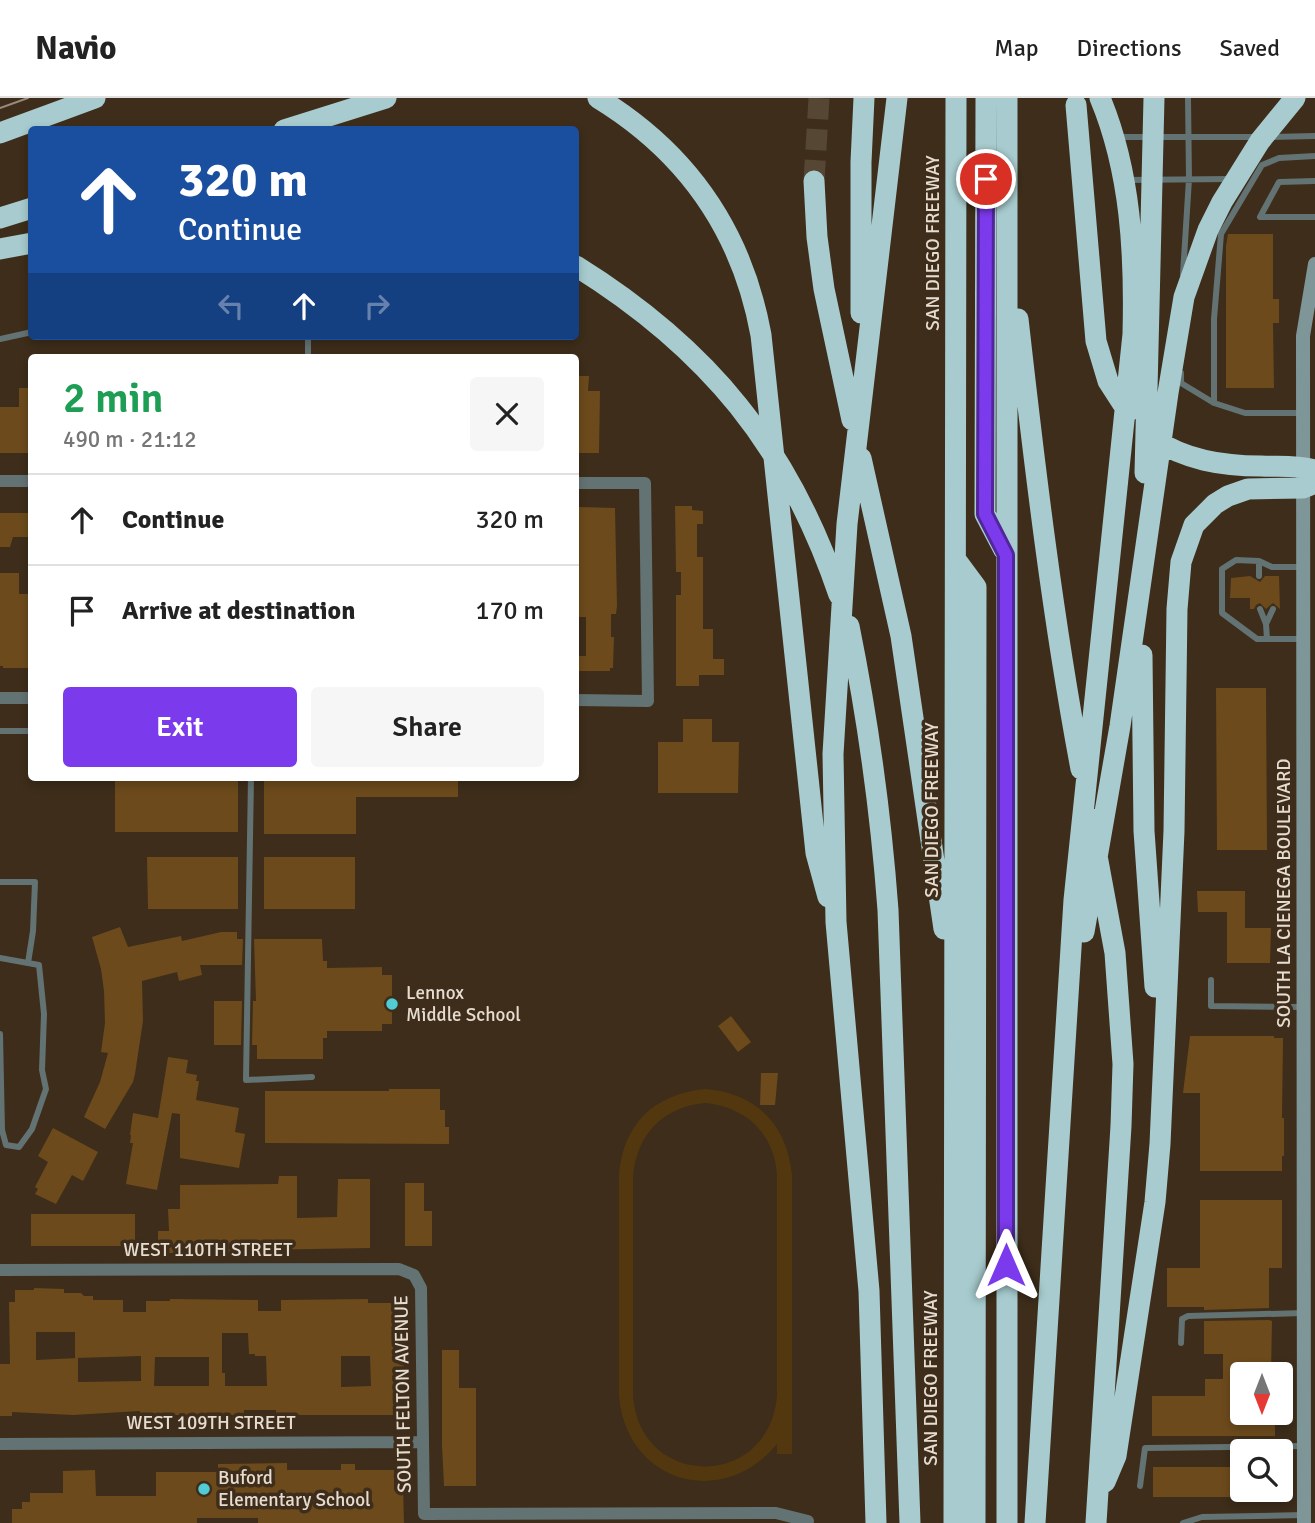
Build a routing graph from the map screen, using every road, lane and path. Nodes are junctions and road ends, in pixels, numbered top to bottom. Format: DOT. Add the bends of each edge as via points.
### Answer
graph roads {
  1 [pos="95,98"];
  2 [pos="386,98"];
  3 [pos="597,98"];
  4 [pos="864,98"];
  5 [pos="897,98"];
  6 [pos="956,98"];
  7 [pos="986,98"];
  8 [pos="1007,98"];
  9 [pos="1100,98"];
  10 [pos="1154,98"];
  11 [pos="1188,98"];
  12 [pos="1296,98"];
  13 [pos="1076,104"];
  14 [pos="297,126"];
  15 [pos="0,133"];
  16 [pos="1315,136"];
  17 [pos="1124,137"];
  18 [pos="1188,138"];
  19 [pos="1315,156"];
  20 [pos="1229,178"];
  21 [pos="1189,179"];
  22 [pos="1126,180"];
  23 [pos="814,181"];
  24 [pos="1315,181"];
  25 [pos="28,209"];
  26 [pos="1006,216"];
  27 [pos="1315,217"];
  28 [pos="0,218"];
  29 [pos="28,244"];
  30 [pos="0,249"];
  31 [pos="1315,264"];
  32 [pos="579,268"];
  33 [pos="28,333"];
  34 [pos="0,339"];
  35 [pos="861,399"];
  36 [pos="1214,403"];
  37 [pos="1303,413"];
  38 [pos="1309,477"];
  39 [pos="0,481"];
  40 [pos="28,481"];
  41 [pos="579,483"];
  42 [pos="1006,555"];
  43 [pos="956,560"];
  44 [pos="1259,561"];
  45 [pos="1272,568"];
  46 [pos="1303,568"];
  47 [pos="1259,576"];
  48 [pos="1272,576"];
  49 [pos="1260,609"];
  50 [pos="1273,609"];
  51 [pos="1266,624"];
  52 [pos="1267,639"];
  53 [pos="1303,639"];
  54 [pos="0,698"];
  55 [pos="28,698"];
  56 [pos="579,700"];
  57 [pos="0,731"];
  58 [pos="28,731"];
  59 [pos="251,781"];
  60 [pos="0,882"];
  61 [pos="1309,917"];
  62 [pos="836,922"];
  63 [pos="0,958"];
  64 [pos="28,963"];
  65 [pos="1211,980"];
  66 [pos="954,995"];
  67 [pos="1304,1007"];
  68 [pos="0,1034"];
  69 [pos="1063,1047"];
  70 [pos="313,1077"];
  71 [pos="1162,1083"];
  72 [pos="1309,1229"];
  73 [pos="0,1270"];
  74 [pos="414,1275"];
  75 [pos="1304,1313"];
  76 [pos="1181,1343"];
  77 [pos="1006,1402"];
  78 [pos="423,1442"];
  79 [pos="0,1444"];
  80 [pos="1304,1446"];
  81 [pos="1140,1486"];
  82 [pos="1099,1497"];
  83 [pos="645,1518"];
  84 [pos="1304,1519"];
  85 [pos="808,1522"];
  86 [pos="876,1523"];
  87 [pos="910,1523"];
  88 [pos="954,1523"];
  89 [pos="975,1523"];
  90 [pos="986,1523"];
  91 [pos="1007,1523"];
  92 [pos="1035,1523"];
  93 [pos="1096,1523"];
  94 [pos="1183,1523"];
  1 -- 15 [label="highway"];
  2 -- 14 [label="highway"];
  3 -- 62 [label="highway" via="666,149 708,200 741,261 756,308 816,853"];
  4 -- 35 [label="highway"];
  5 -- 35 [label="highway"];
  6 -- 43 [label="highway, SAN DIEGO FREEWAY"];
  7 -- 42 [label="highway" via="985,514"];
  8 -- 26 [label="highway"];
  9 -- 69 [label="highway" via="1128,213 1133,334"];
  10 -- 71 [label="highway" via="1141,704 1144,831"];
  11 -- 18 [label="lane"];
  12 -- 69 [label="highway" via="1260,141 1222,202 1184,297 1120,726"];
  13 -- 38 [label="highway" via="1096,341 1108,381 1121,402 1144,433 1180,454 1220,465"];
  16 -- 18 [label="lane"];
  17 -- 18 [label="lane"];
  18 -- 21 [label="lane"];
  19 -- 36 [label="lane" via="1279,158 1262,165 1221,234"];
  20 -- 21 [label="lane"];
  21 -- 22 [label="lane"];
  21 -- 36 [label="lane" via="1181,383"];
  23 -- 66 [label="highway" via="824,289 901,636"];
  24 -- 27 [label="lane" via="1279,181 1260,217"];
  25 -- 28 [label="highway"];
  26 -- 42 [label="highway"];
  26 -- 82 [label="highway" via="1061,665 1115,953 1120,1008 1121,1126"];
  29 -- 30 [label="highway"];
  31 -- 37 [label="main road, SOUTH LA CIENEGA BOULEVARD" via="1303,336"];
  32 -- 87 [label="highway" via="637,306 701,361 758,429 820,541 849,622 867,721 888,910"];
  33 -- 34 [label="lane"];
  35 -- 62 [label="highway" via="834,754"];
  36 -- 37 [label="lane" via="1245,413"];
  37 -- 38 [label="main road, SOUTH LA CIENEGA BOULEVARD"];
  38 -- 46 [label="main road, SOUTH LA CIENEGA BOULEVARD"];
  38 -- 71 [label="highway" via="1248,489 1215,504 1194,524 1181,562"];
  39 -- 40 [label="street"];
  41 -- 56 [label="street" via="645,483 648,701"];
  42 -- 77 [label="highway"];
  43 -- 66 [label="highway, SAN DIEGO FREEWAY"];
  43 -- 89 [label="highway" via="976,587"];
  44 -- 45 [label="lane"];
  44 -- 47 [label="lane"];
  44 -- 52 [label="lane" via="1236,560 1222,569 1222,613 1256,639"];
  45 -- 46 [label="lane"];
  45 -- 48 [label="lane"];
  46 -- 53 [label="main road, SOUTH LA CIENEGA BOULEVARD"];
  49 -- 51 [label="lane"];
  50 -- 51 [label="lane"];
  51 -- 52 [label="lane"];
  52 -- 53 [label="lane"];
  53 -- 61 [label="main road, SOUTH LA CIENEGA BOULEVARD"];
  54 -- 55 [label="street"];
  57 -- 58 [label="lane"];
  59 -- 70 [label="lane" via="246,1080"];
  60 -- 64 [label="lane" via="35,882"];
  61 -- 67 [label="main road, SOUTH LA CIENEGA BOULEVARD"];
  62 -- 86 [label="highway" via="869,1292"];
  63 -- 64 [label="lane"];
  64 -- 68 [label="lane" via="39,965 46,1089 32,1129 19,1147 6,1145 2,1130"];
  65 -- 67 [label="lane" via="1211,1006"];
  66 -- 88 [label="highway, SAN DIEGO FREEWAY"];
  67 -- 72 [label="main road, SOUTH LA CIENEGA BOULEVARD"];
  69 -- 92 [label="highway"];
  71 -- 82 [label="highway" via="1155,1202 1116,1456"];
  72 -- 75 [label="main road, SOUTH LA CIENEGA BOULEVARD"];
  73 -- 74 [label="street, WEST 110TH STREET" via="399,1269"];
  74 -- 78 [label="street, SOUTH FELTON AVENUE" via="421,1288"];
  75 -- 76 [label="lane" via="1188,1316 1182,1319"];
  75 -- 80 [label="main road, SOUTH LA CIENEGA BOULEVARD"];
  77 -- 90 [label="highway" via="986,1429"];
  77 -- 91 [label="highway"];
  78 -- 79 [label="street, WEST 109TH STREET"];
  78 -- 83 [label="street, SOUTH FELTON AVENUE" via="424,1514"];
  80 -- 81 [label="lane" via="1145,1448"];
  80 -- 84 [label="main road, SOUTH LA CIENEGA BOULEVARD"];
  82 -- 93 [label="highway"];
  83 -- 85 [label="street" via="776,1513"];
  84 -- 94 [label="lane" via="1202,1517"];
}
